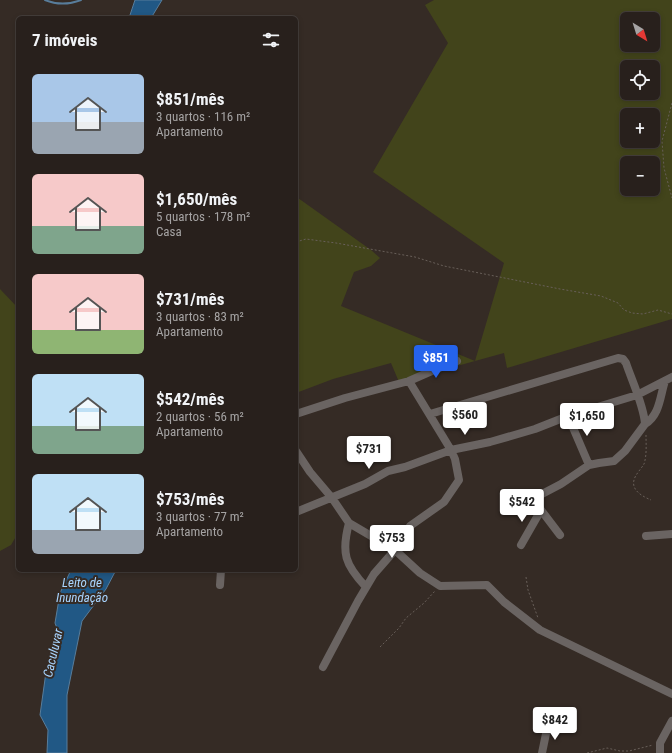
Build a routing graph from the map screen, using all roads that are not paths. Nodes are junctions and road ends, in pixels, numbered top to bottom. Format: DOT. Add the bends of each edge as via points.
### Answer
graph roads {
  1 [pos="457,361"];
  2 [pos="669,379"];
  3 [pos="409,381"];
  4 [pos="637,395"];
  5 [pos="298,413"];
  6 [pos="430,414"];
  7 [pos="568,416"];
  8 [pos="645,424"];
  9 [pos="451,450"];
  10 [pos="298,454"];
  11 [pos="589,465"];
  12 [pos="332,498"];
  13 [pos="541,510"];
  14 [pos="298,511"];
  15 [pos="349,523"];
  16 [pos="560,534"];
  17 [pos="672,534"];
  18 [pos="646,536"];
  19 [pos="521,545"];
  20 [pos="395,550"];
  21 [pos="221,572"];
  22 [pos="220,585"];
  23 [pos="366,587"];
  24 [pos="323,667"];
  25 [pos="672,694"];
  26 [pos="672,721"];
  27 [pos="548,724"];
  28 [pos="542,753"];
  29 [pos="660,753"];
  1 -- 3 [label="street"];
  2 -- 4 [label="street"];
  2 -- 8 [label="street" via="659,398 658,407"];
  3 -- 5 [label="street"];
  3 -- 6 [label="street"];
  4 -- 6 [label="street" via="626,363 618,358"];
  4 -- 7 [label="street"];
  4 -- 8 [label="street"];
  6 -- 9 [label="street"];
  7 -- 9 [label="street" via="535,429"];
  7 -- 11 [label="street"];
  8 -- 11 [label="street" via="625,451 614,461"];
  9 -- 12 [label="street" via="388,471"];
  9 -- 20 [label="street" via="459,480 444,502 410,526"];
  10 -- 12 [label="street"];
  11 -- 13 [label="street" via="539,496 536,500"];
  12 -- 14 [label="street"];
  12 -- 15 [label="street"];
  13 -- 16 [label="street"];
  13 -- 19 [label="street"];
  15 -- 20 [label="street"];
  15 -- 23 [label="street" via="345,538 348,564"];
  17 -- 18 [label="street"];
  20 -- 23 [label="street"];
  20 -- 25 [label="street" via="420,573 440,586 487,585 540,630"];
  21 -- 22 [label="street"];
  23 -- 24 [label="street"];
  26 -- 29 [label="street" via="660,743"];
  27 -- 28 [label="street"];
}
